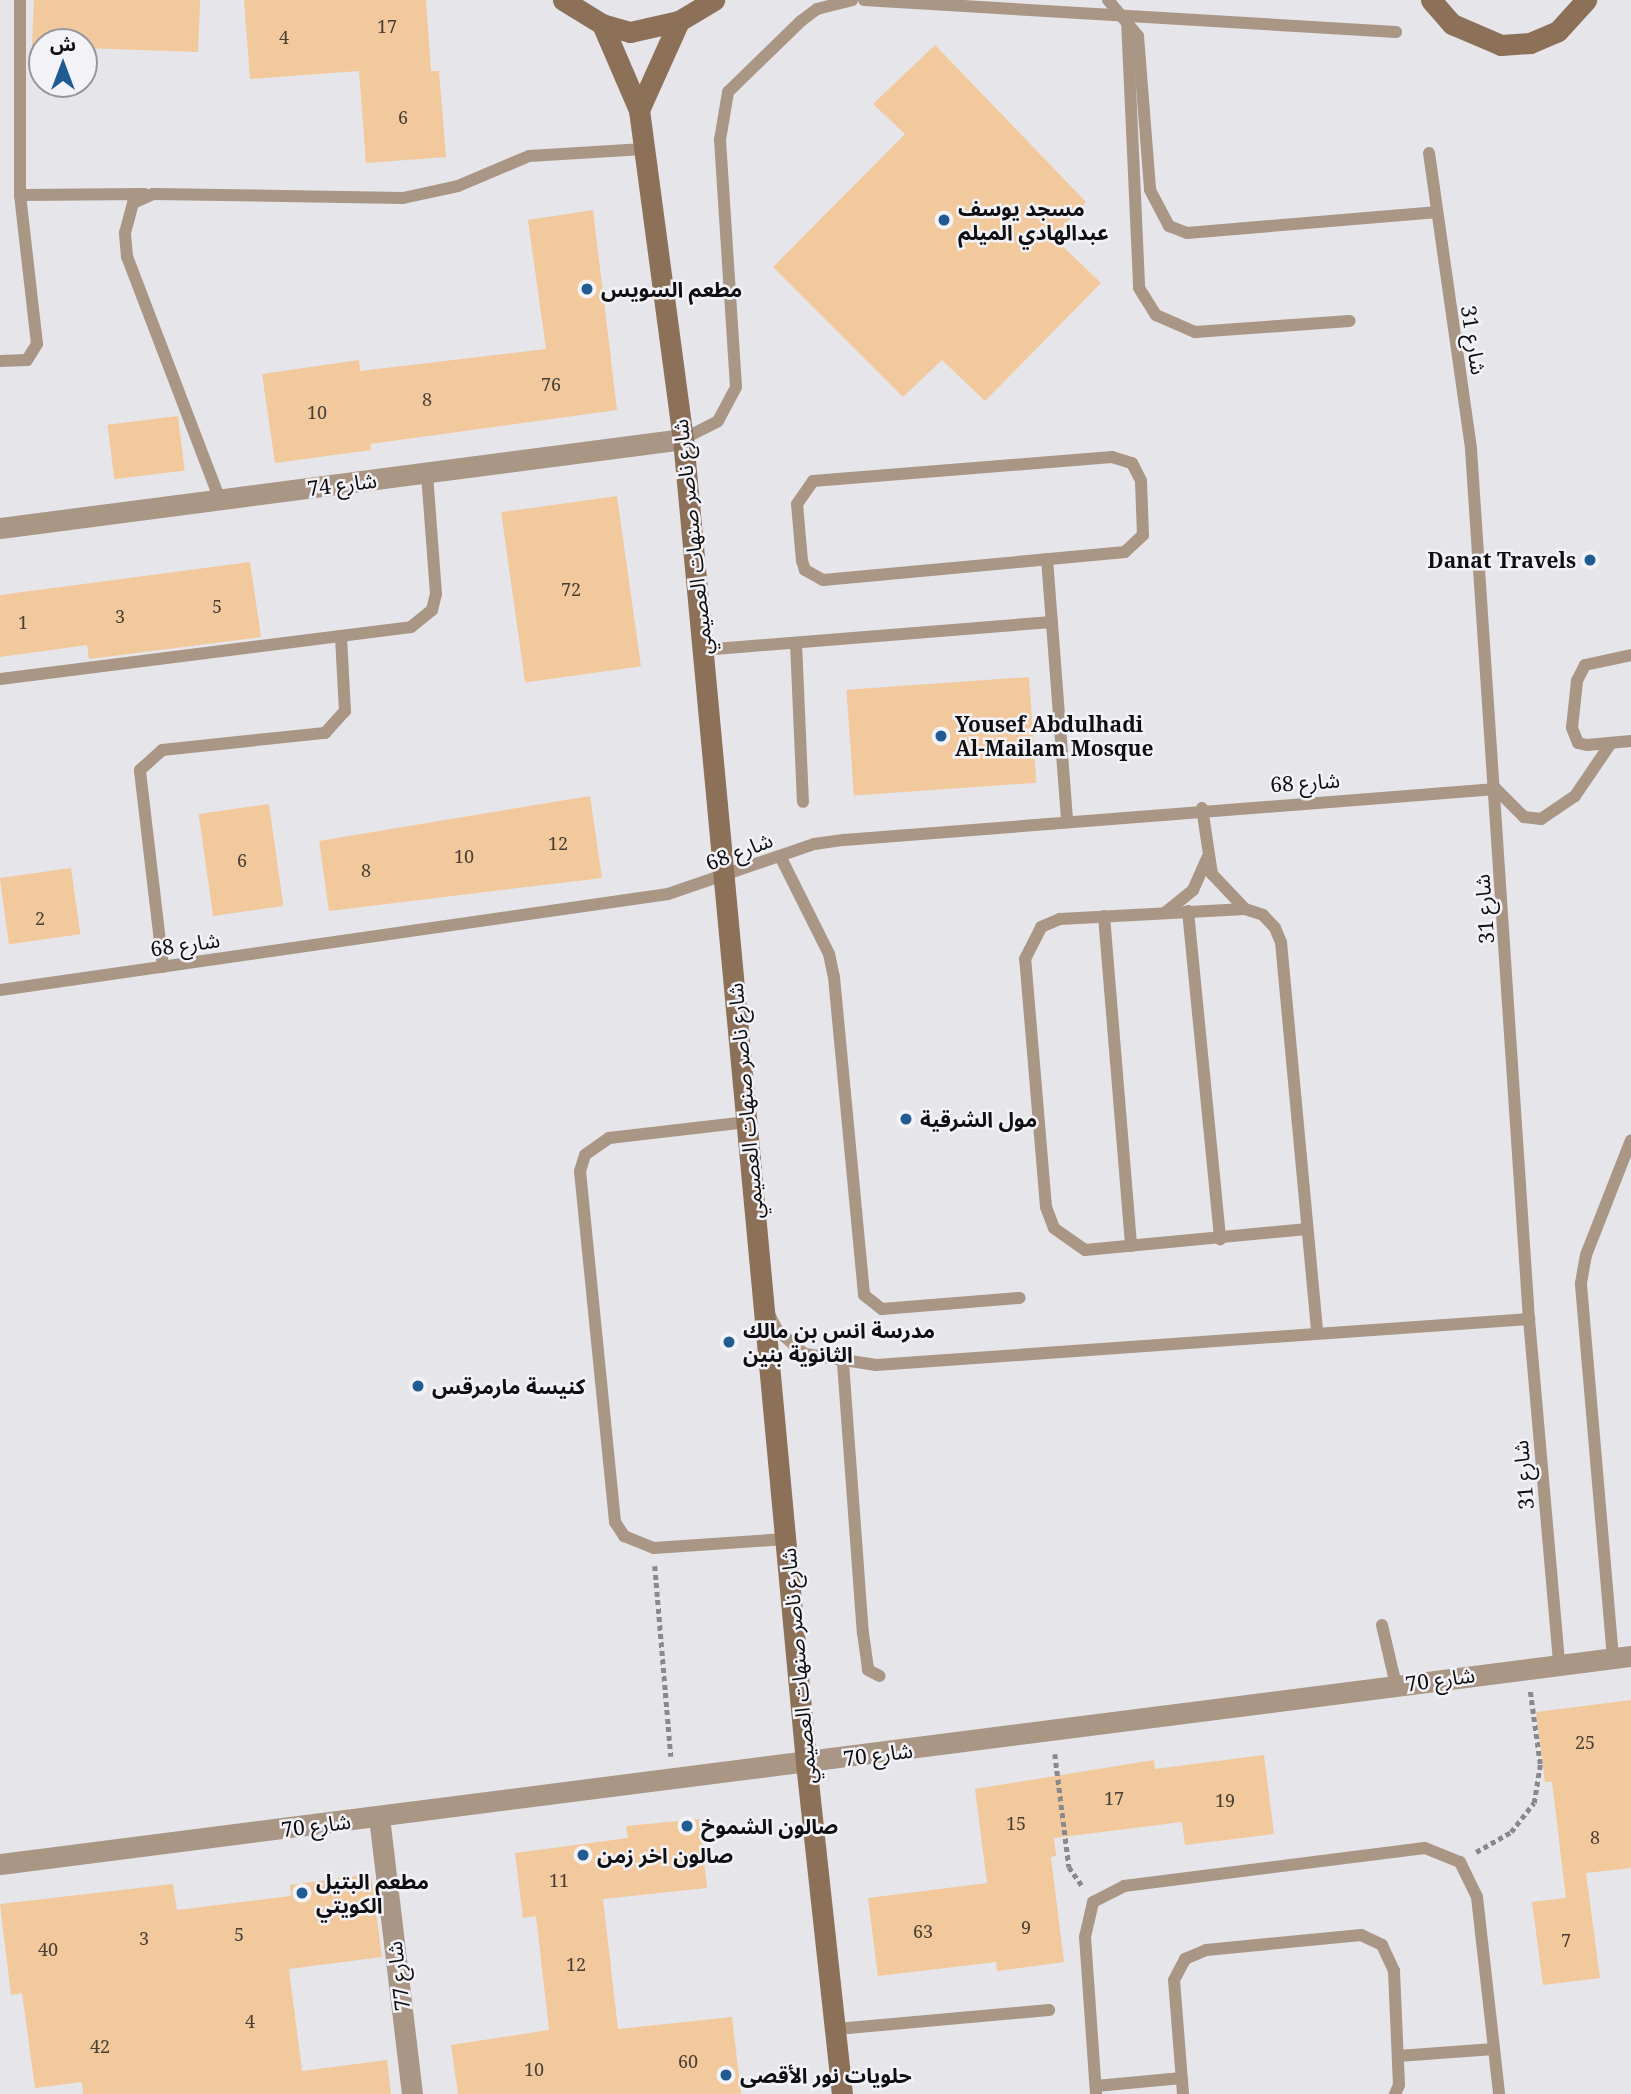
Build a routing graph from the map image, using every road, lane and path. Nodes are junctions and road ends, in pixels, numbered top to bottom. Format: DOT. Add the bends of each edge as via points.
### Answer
graph roads {
  1 [pos="20,0"];
  2 [pos="563,0"];
  3 [pos="714,0"];
  4 [pos="852,0"];
  5 [pos="864,0"];
  6 [pos="1108,0"];
  7 [pos="1431,2"];
  8 [pos="1590,2"];
  9 [pos="1127,20"];
  10 [pos="679,21"];
  11 [pos="602,24"];
  12 [pos="1396,32"];
  13 [pos="639,110"];
  14 [pos="644,149"];
  15 [pos="1429,153"];
  16 [pos="153,194"];
  17 [pos="20,195"];
  18 [pos="1435,212"];
  19 [pos="1350,321"];
  20 [pos="0,361"];
  21 [pos="683,439"];
  22 [pos="427,473"];
  23 [pos="220,500"];
  24 [pos="0,528"];
  25 [pos="1047,559"];
  26 [pos="1052,622"];
  27 [pos="341,636"];
  28 [pos="796,643"];
  29 [pos="703,650"];
  30 [pos="1631,656"];
  31 [pos="0,679"];
  32 [pos="1631,741"];
  33 [pos="1611,743"];
  34 [pos="1496,789"];
  35 [pos="803,802"];
  36 [pos="1202,808"];
  37 [pos="1068,820"];
  38 [pos="780,856"];
  39 [pos="1207,858"];
  40 [pos="724,877"];
  41 [pos="1245,909"];
  42 [pos="1188,911"];
  43 [pos="1166,912"];
  44 [pos="1104,916"];
  45 [pos="163,967"];
  46 [pos="0,990"];
  47 [pos="747,1122"];
  48 [pos="1631,1140"];
  49 [pos="1307,1228"];
  50 [pos="1220,1239"];
  51 [pos="1131,1246"];
  52 [pos="1020,1298"];
  53 [pos="764,1305"];
  54 [pos="1529,1319"];
  55 [pos="1317,1331"];
  56 [pos="843,1363"];
  57 [pos="785,1539"];
  58 [pos="654,1548"];
  59 [pos="1382,1625"];
  60 [pos="1622,1657"];
  61 [pos="1559,1664"];
  62 [pos="1526,1668"];
  63 [pos="880,1676"];
  64 [pos="1396,1685"];
  65 [pos="1053,1731"];
  66 [pos="806,1763"];
  67 [pos="673,1780"];
  68 [pos="379,1816"];
  69 [pos="1460,1861"];
  70 [pos="0,1864"];
  71 [pos="1093,1902"];
  72 [pos="1049,2010"];
  73 [pos="837,2029"];
  74 [pos="1494,2049"];
  75 [pos="1398,2056"];
  76 [pos="1182,2078"];
  77 [pos="1096,2090"];
  78 [pos="412,2094"];
  79 [pos="842,2094"];
  80 [pos="1183,2094"];
  81 [pos="1395,2094"];
  82 [pos="1499,2094"];
  1 -- 17 [label="lane"];
  2 -- 11 [label="street"];
  3 -- 10 [label="street"];
  4 -- 21 [label="lane" via="817,9 800,20 728,92 720,140 736,387 718,421"];
  5 -- 9 [label="lane"];
  6 -- 9 [label="lane"];
  7 -- 8 [label="street" via="1475,38 1501,45 1530,43 1558,31"];
  9 -- 12 [label="lane"];
  9 -- 18 [label="lane" via="1138,36 1141,54 1150,190 1168,226 1187,233"];
  9 -- 19 [label="lane" via="1139,288 1156,315 1195,332"];
  10 -- 11 [label="street" via="630,32"];
  10 -- 13 [label="street, شارع ناصر صنهات العصيمي" via="655,64"];
  11 -- 13 [label="street, شارع ناصر صنهات العصيمي"];
  13 -- 14 [label="street, شارع ناصر صنهات العصيمي"];
  14 -- 16 [label="lane" via="528,156 458,186 403,198"];
  14 -- 21 [label="street, شارع ناصر صنهات العصيمي"];
  15 -- 18 [label="lane, شارع 31"];
  16 -- 17 [label="lane"];
  16 -- 23 [label="lane" via="133,203 129,212 127,257"];
  17 -- 20 [label="lane" via="37,344 27,360"];
  18 -- 34 [label="lane, شارع 31" via="1471,449"];
  21 -- 22 [label="street, شارع 74"];
  21 -- 29 [label="street, شارع ناصر صنهات العصيمي"];
  22 -- 23 [label="street, شارع 74"];
  22 -- 27 [label="lane" via="436,594 432,610 411,627"];
  23 -- 24 [label="street, شارع 74"];
  25 -- 25 [label="lane" via="1125,552 1139,542 1141,481 1132,463 1112,457 823,480 799,494 802,561 805,570 823,580"];
  25 -- 26 [label="lane"];
  26 -- 28 [label="lane"];
  26 -- 37 [label="lane"];
  27 -- 31 [label="lane"];
  27 -- 45 [label="lane" via="345,711 325,733 162,750 140,770"];
  28 -- 29 [label="lane"];
  28 -- 35 [label="lane"];
  29 -- 40 [label="street, شارع ناصر صنهات العصيمي"];
  30 -- 33 [label="lane" via="1593,660 1577,681 1573,736 1587,745"];
  32 -- 33 [label="lane"];
  33 -- 34 [label="lane" via="1575,796 1541,818 1524,817"];
  34 -- 36 [label="lane, شارع 68"];
  34 -- 54 [label="lane, شارع 31"];
  36 -- 37 [label="lane, شارع 68"];
  36 -- 39 [label="lane"];
  37 -- 38 [label="lane, شارع 68" via="844,840"];
  38 -- 40 [label="lane, شارع 68"];
  38 -- 52 [label="lane" via="829,954 834,977 864,1295 882,1309"];
  39 -- 41 [label="lane" via="1220,888"];
  39 -- 43 [label="lane" via="1193,890"];
  40 -- 45 [label="lane, شارع 68" via="668,894"];
  40 -- 47 [label="street, شارع ناصر صنهات العصيمي"];
  41 -- 42 [label="lane"];
  41 -- 49 [label="lane" via="1264,915 1281,942"];
  42 -- 43 [label="lane"];
  42 -- 50 [label="lane"];
  43 -- 44 [label="lane"];
  44 -- 51 [label="lane"];
  44 -- 51 [label="lane" via="1060,919 1041,927 1025,959 1046,1208 1054,1228 1085,1250"];
  45 -- 46 [label="lane, شارع 68"];
  47 -- 53 [label="street, شارع ناصر صنهات العصيمي"];
  47 -- 58 [label="lane" via="609,1138 585,1155 580,1171 615,1522 624,1536"];
  48 -- 60 [label="lane" via="1586,1255 1581,1283"];
  49 -- 50 [label="lane"];
  49 -- 55 [label="lane"];
  50 -- 51 [label="lane"];
  53 -- 56 [label="lane" via="777,1330 805,1354"];
  53 -- 57 [label="street, شارع ناصر صنهات العصيمي"];
  54 -- 55 [label="lane"];
  54 -- 61 [label="lane, شارع 31"];
  55 -- 56 [label="lane" via="877,1365"];
  56 -- 63 [label="lane" via="863,1633 868,1670"];
  57 -- 58 [label="lane"];
  57 -- 66 [label="street, شارع ناصر صنهات العصيمي"];
  58 -- 67 [label="path"];
  59 -- 64 [label="lane"];
  60 -- 61 [label="street, شارع 70"];
  61 -- 62 [label="street, شارع 70"];
  62 -- 64 [label="street, شارع 70"];
  62 -- 69 [label="path" via="1540,1764 1534,1802 1511,1832"];
  64 -- 65 [label="street, شارع 70"];
  65 -- 66 [label="street, شارع 70"];
  65 -- 71 [label="path" via="1069,1867"];
  66 -- 67 [label="street, شارع 70"];
  66 -- 73 [label="street, شارع ناصر صنهات العصيمي"];
  67 -- 68 [label="street, شارع 70"];
  68 -- 70 [label="street, شارع 70"];
  68 -- 78 [label="street, شارع 77"];
  69 -- 71 [label="lane" via="1425,1848 1124,1886"];
  69 -- 74 [label="lane" via="1477,1897"];
  71 -- 77 [label="lane" via="1085,1937"];
  72 -- 73 [label="lane"];
  73 -- 79 [label="street, شارع ناصر صنهات العصيمي"];
  74 -- 75 [label="lane"];
  74 -- 82 [label="lane"];
  75 -- 76 [label="lane" via="1394,1971 1382,1945 1361,1935 1206,1950 1185,1959 1174,1980"];
  75 -- 81 [label="lane"];
  76 -- 77 [label="lane"];
  76 -- 80 [label="lane"];
}
